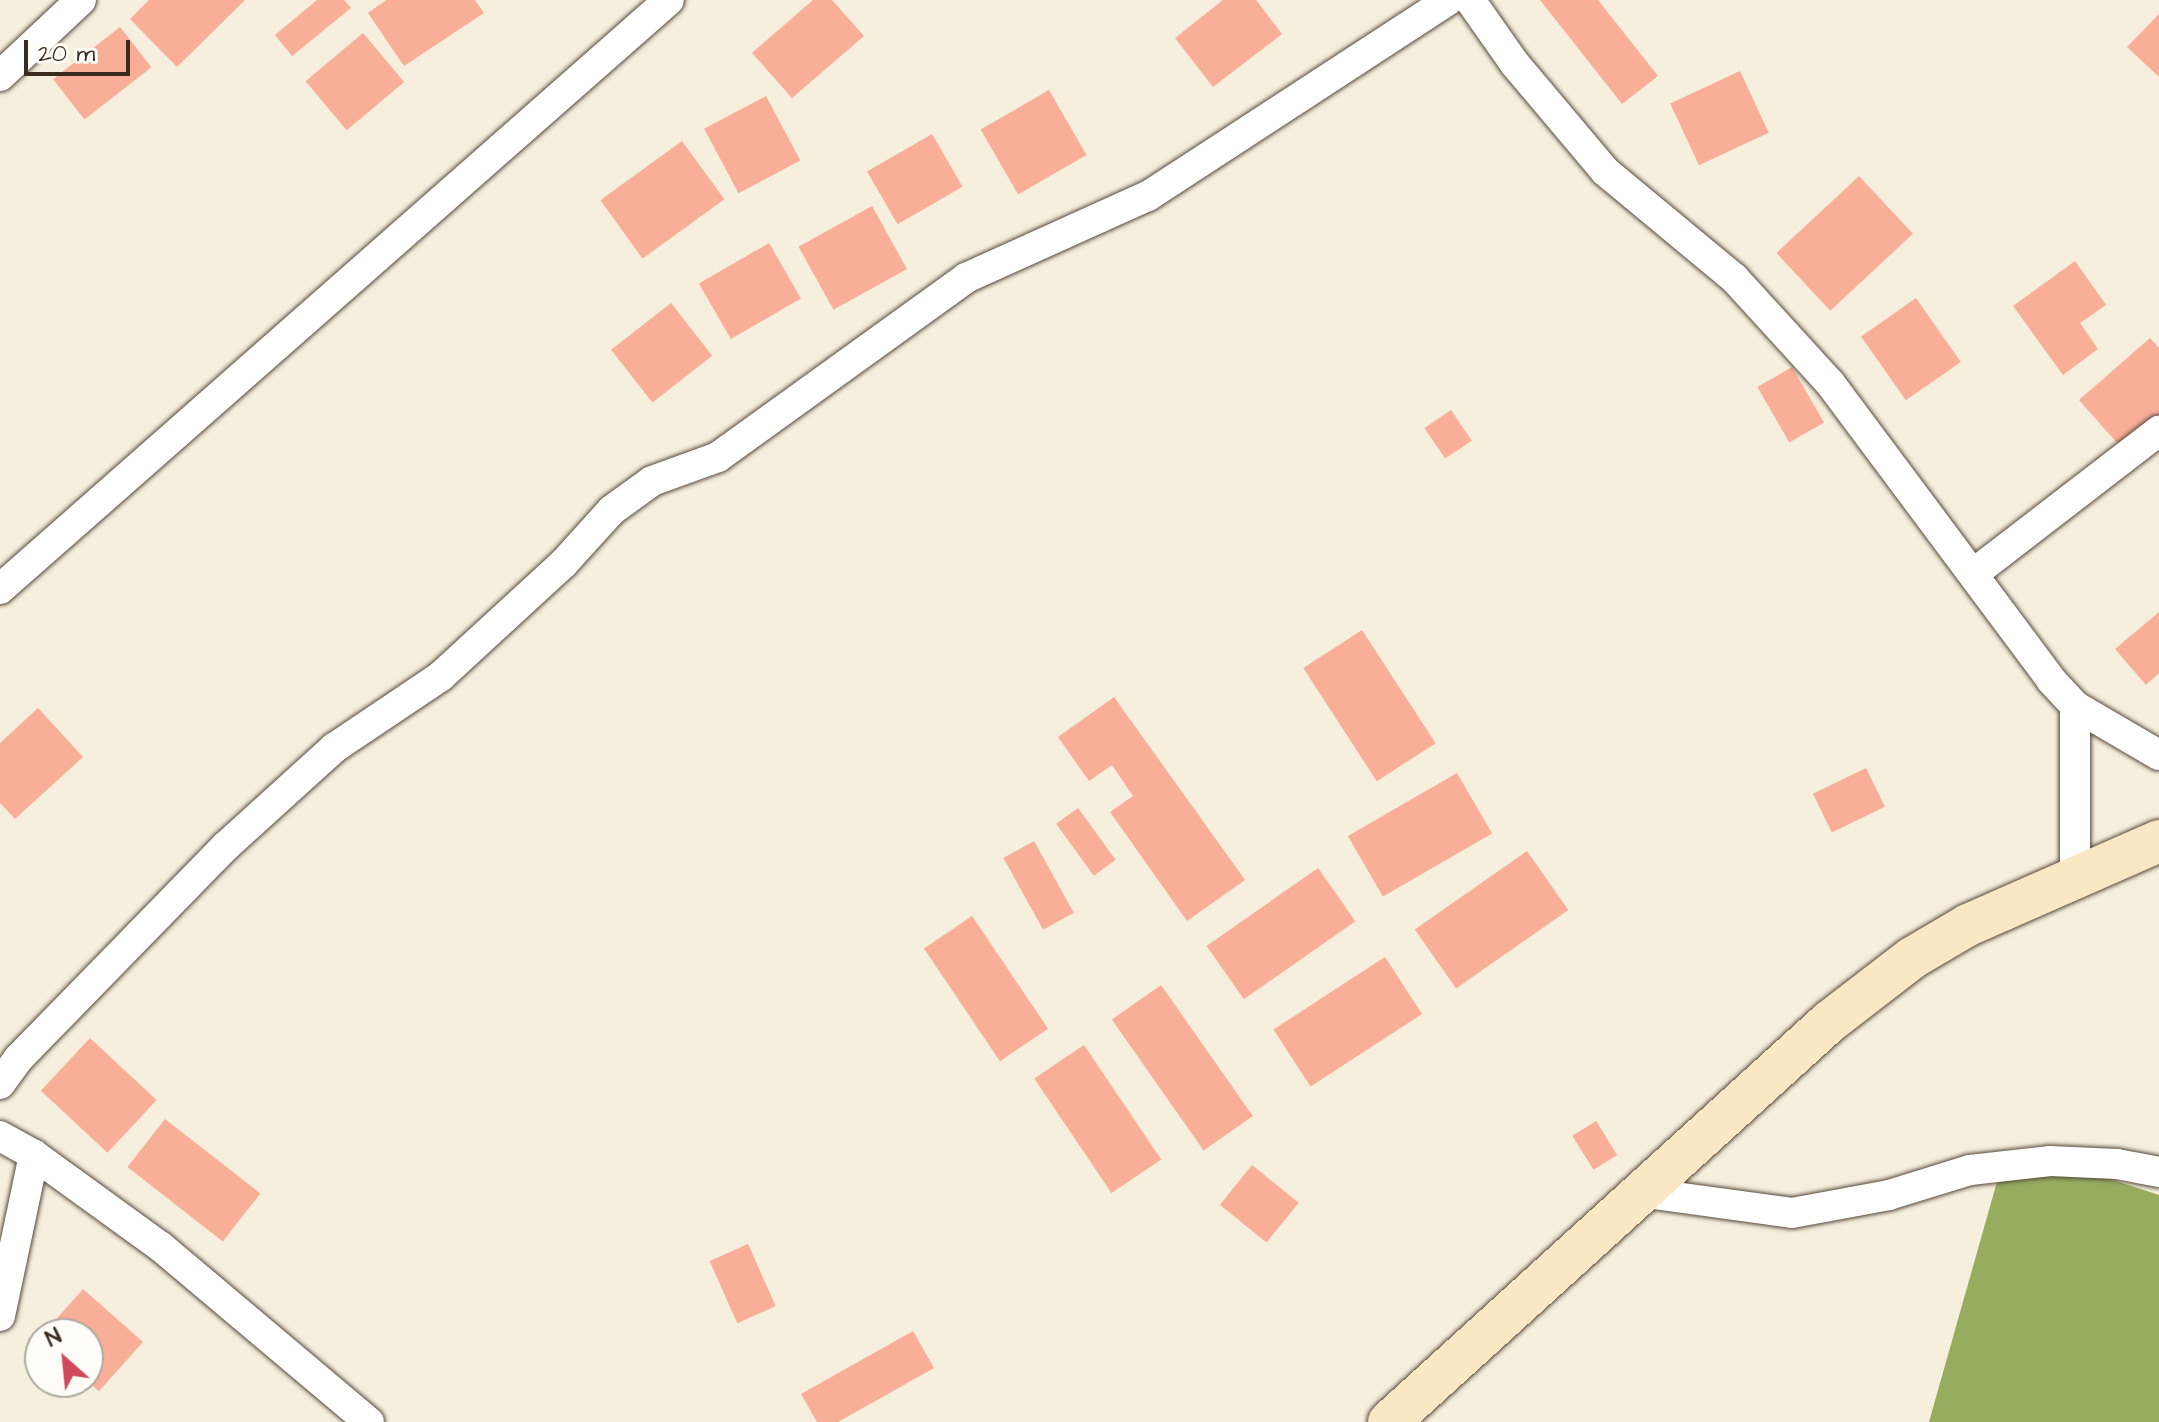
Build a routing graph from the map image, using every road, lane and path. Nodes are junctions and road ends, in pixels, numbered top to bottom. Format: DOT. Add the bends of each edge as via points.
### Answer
graph roads {
  1 [pos="81,0"];
  2 [pos="669,0"];
  3 [pos="1449,0"];
  4 [pos="1470,0"];
  5 [pos="0,76"];
  6 [pos="2159,431"];
  7 [pos="1973,574"];
  8 [pos="0,589"];
  9 [pos="2075,706"];
  10 [pos="2159,755"];
  11 [pos="2159,841"];
  12 [pos="2075,880"];
  13 [pos="0,1084"];
  14 [pos="0,1136"];
  15 [pos="34,1155"];
  16 [pos="2159,1172"];
  17 [pos="1639,1192"];
  18 [pos="0,1316"];
  19 [pos="369,1422"];
  20 [pos="1389,1422"];
  1 -- 5 [label="street"];
  2 -- 8 [label="street"];
  3 -- 13 [label="street" via="1148,196 966,278 718,457 652,481 612,510 563,564 441,676 334,748 226,846 18,1059"];
  4 -- 7 [label="street" via="1515,64 1605,171 1734,278 1830,383 1864,436"];
  6 -- 7 [label="street"];
  7 -- 9 [label="street"];
  9 -- 10 [label="street"];
  9 -- 12 [label="street"];
  11 -- 12 [label="street"];
  12 -- 17 [label="street" via="1968,925 1912,958 1829,1022"];
  14 -- 15 [label="street"];
  15 -- 18 [label="street"];
  15 -- 19 [label="street" via="161,1247"];
  16 -- 17 [label="street" via="2050,1161 1986,1168 1792,1213"];
  17 -- 20 [label="street"];
}
